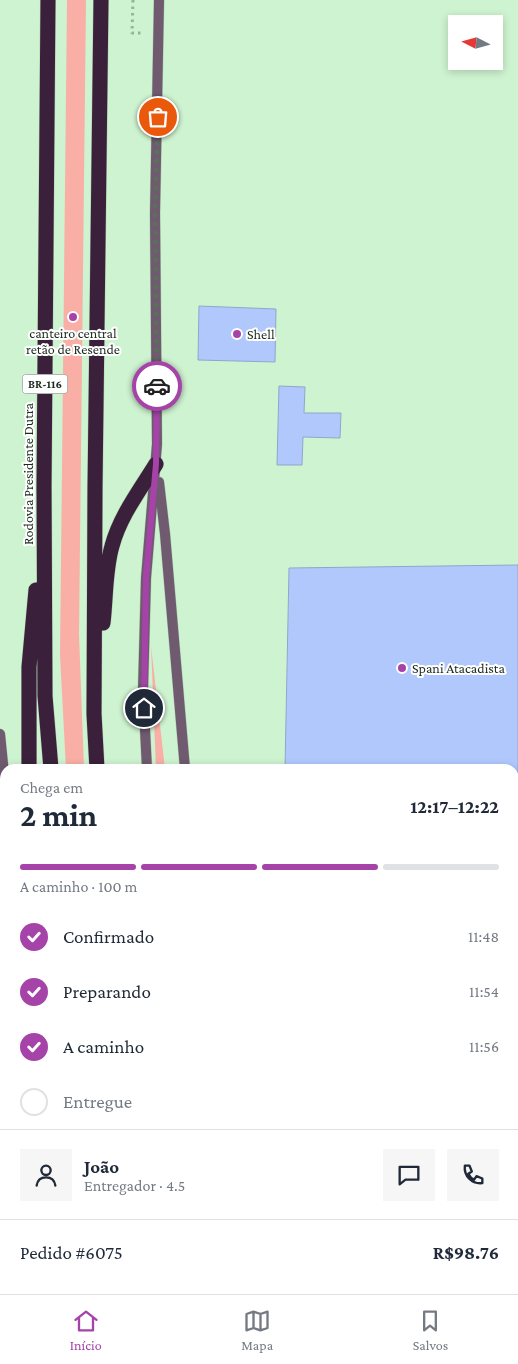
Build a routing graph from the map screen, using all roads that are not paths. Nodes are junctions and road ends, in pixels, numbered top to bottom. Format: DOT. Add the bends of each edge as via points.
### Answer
graph roads {
  1 [pos="48,0"];
  2 [pos="101,0"];
  3 [pos="159,0"];
  4 [pos="156,464"];
  5 [pos="44,486"];
  6 [pos="94,714"];
  7 [pos="0,734"];
  8 [pos="3,764"];
  9 [pos="30,764"];
  10 [pos="51,764"];
  11 [pos="97,764"];
  12 [pos="147,764"];
  13 [pos="185,764"];
  1 -- 5 [label="highway, Rodovia Presidente Dutra / BR-116"];
  2 -- 6 [label="highway"];
  3 -- 4 [label="main road" via="155,213"];
  4 -- 6 [label="highway" via="119,524 112,546"];
  4 -- 12 [label="main road" via="146,578 143,690"];
  4 -- 13 [label="main road"];
  5 -- 9 [label="highway" via="29,667"];
  5 -- 10 [label="highway, Rodovia Presidente Dutra / BR-116" via="45,696"];
  6 -- 11 [label="highway"];
  7 -- 8 [label="main road"];
}
